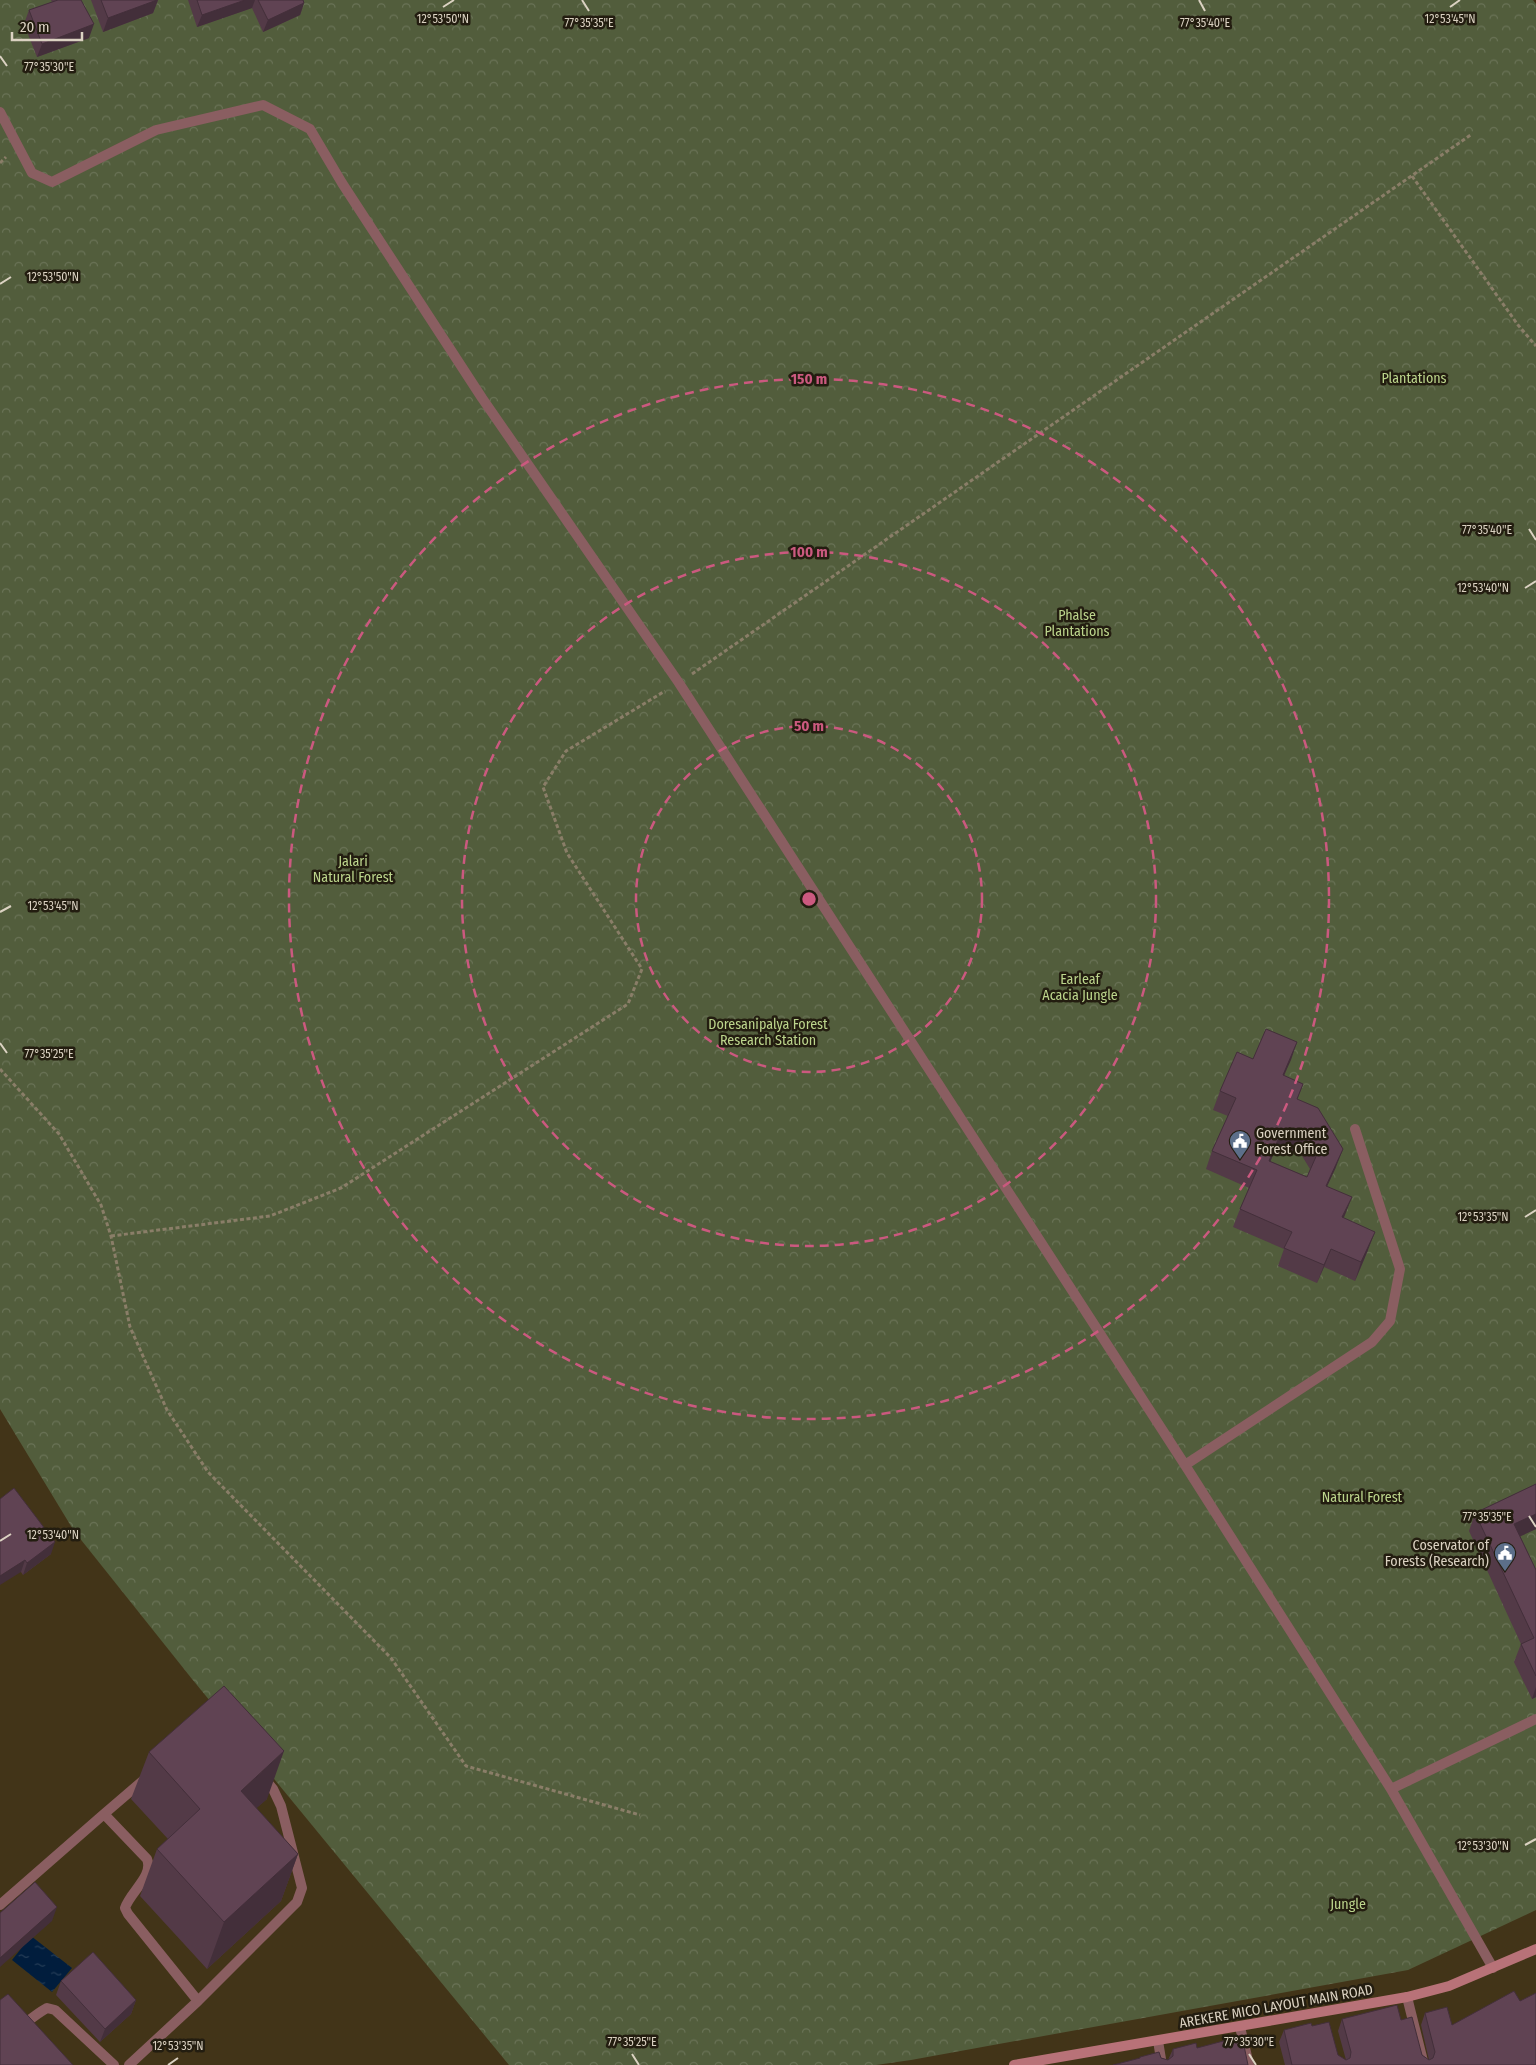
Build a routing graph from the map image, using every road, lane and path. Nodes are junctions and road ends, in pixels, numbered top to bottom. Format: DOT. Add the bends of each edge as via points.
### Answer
graph roads {
  1 [pos="0,112"];
  2 [pos="1472,134"];
  3 [pos="1412,176"];
  4 [pos="1536,346"];
  5 [pos="679,683"];
  6 [pos="0,1069"];
  7 [pos="1356,1129"];
  8 [pos="111,1236"];
  9 [pos="1185,1465"];
  10 [pos="1536,1719"];
  11 [pos="256,1768"];
  12 [pos="154,1771"];
  13 [pos="1391,1789"];
  14 [pos="104,1814"];
  15 [pos="640,1815"];
  16 [pos="0,1905"];
  17 [pos="1536,1949"];
  18 [pos="1493,1968"];
  19 [pos="1407,1997"];
  20 [pos="198,2001"];
  21 [pos="1240,2027"];
  22 [pos="0,2029"];
  23 [pos="1158,2041"];
  24 [pos="1046,2063"];
  25 [pos="114,2065"];
  26 [pos="128,2065"];
  27 [pos="1014,2065"];
  28 [pos="1162,2065"];
  29 [pos="1249,2065"];
  30 [pos="1424,2065"];
  1 -- 5 [label="street" via="32,173 52,182 156,130 263,105 310,129 482,398"];
  2 -- 3 [label="path"];
  3 -- 4 [label="path"];
  3 -- 5 [label="path"];
  5 -- 8 [label="path" via="566,751 543,787 567,853 642,969 628,1004 340,1188 270,1216"];
  5 -- 9 [label="street"];
  6 -- 8 [label="path" via="59,1134 101,1205"];
  7 -- 9 [label="street" via="1400,1269 1390,1321 1372,1342"];
  8 -- 15 [label="path" via="130,1327 167,1410 208,1472 391,1658 466,1766"];
  9 -- 13 [label="street"];
  10 -- 13 [label="street"];
  11 -- 20 [label="street" via="278,1797 302,1888 297,1902"];
  12 -- 14 [label="street"];
  13 -- 18 [label="street"];
  14 -- 16 [label="street"];
  14 -- 20 [label="street" via="150,1865 127,1901 125,1908 128,1914"];
  17 -- 18 [label="street, AREKERE MICO LAYOUT MAIN ROAD"];
  18 -- 19 [label="street, AREKERE MICO LAYOUT MAIN ROAD" via="1449,1986"];
  19 -- 21 [label="street, AREKERE MICO LAYOUT MAIN ROAD" via="1327,2015"];
  19 -- 30 [label="street"];
  20 -- 26 [label="street"];
  21 -- 23 [label="street, AREKERE MICO LAYOUT MAIN ROAD"];
  21 -- 29 [label="street"];
  22 -- 25 [label="street" via="9,2031 47,2008 56,2010"];
  23 -- 24 [label="street, AREKERE MICO LAYOUT MAIN ROAD"];
  23 -- 28 [label="street"];
  24 -- 27 [label="street, AREKERE MICO LAYOUT MAIN ROAD"];
}
